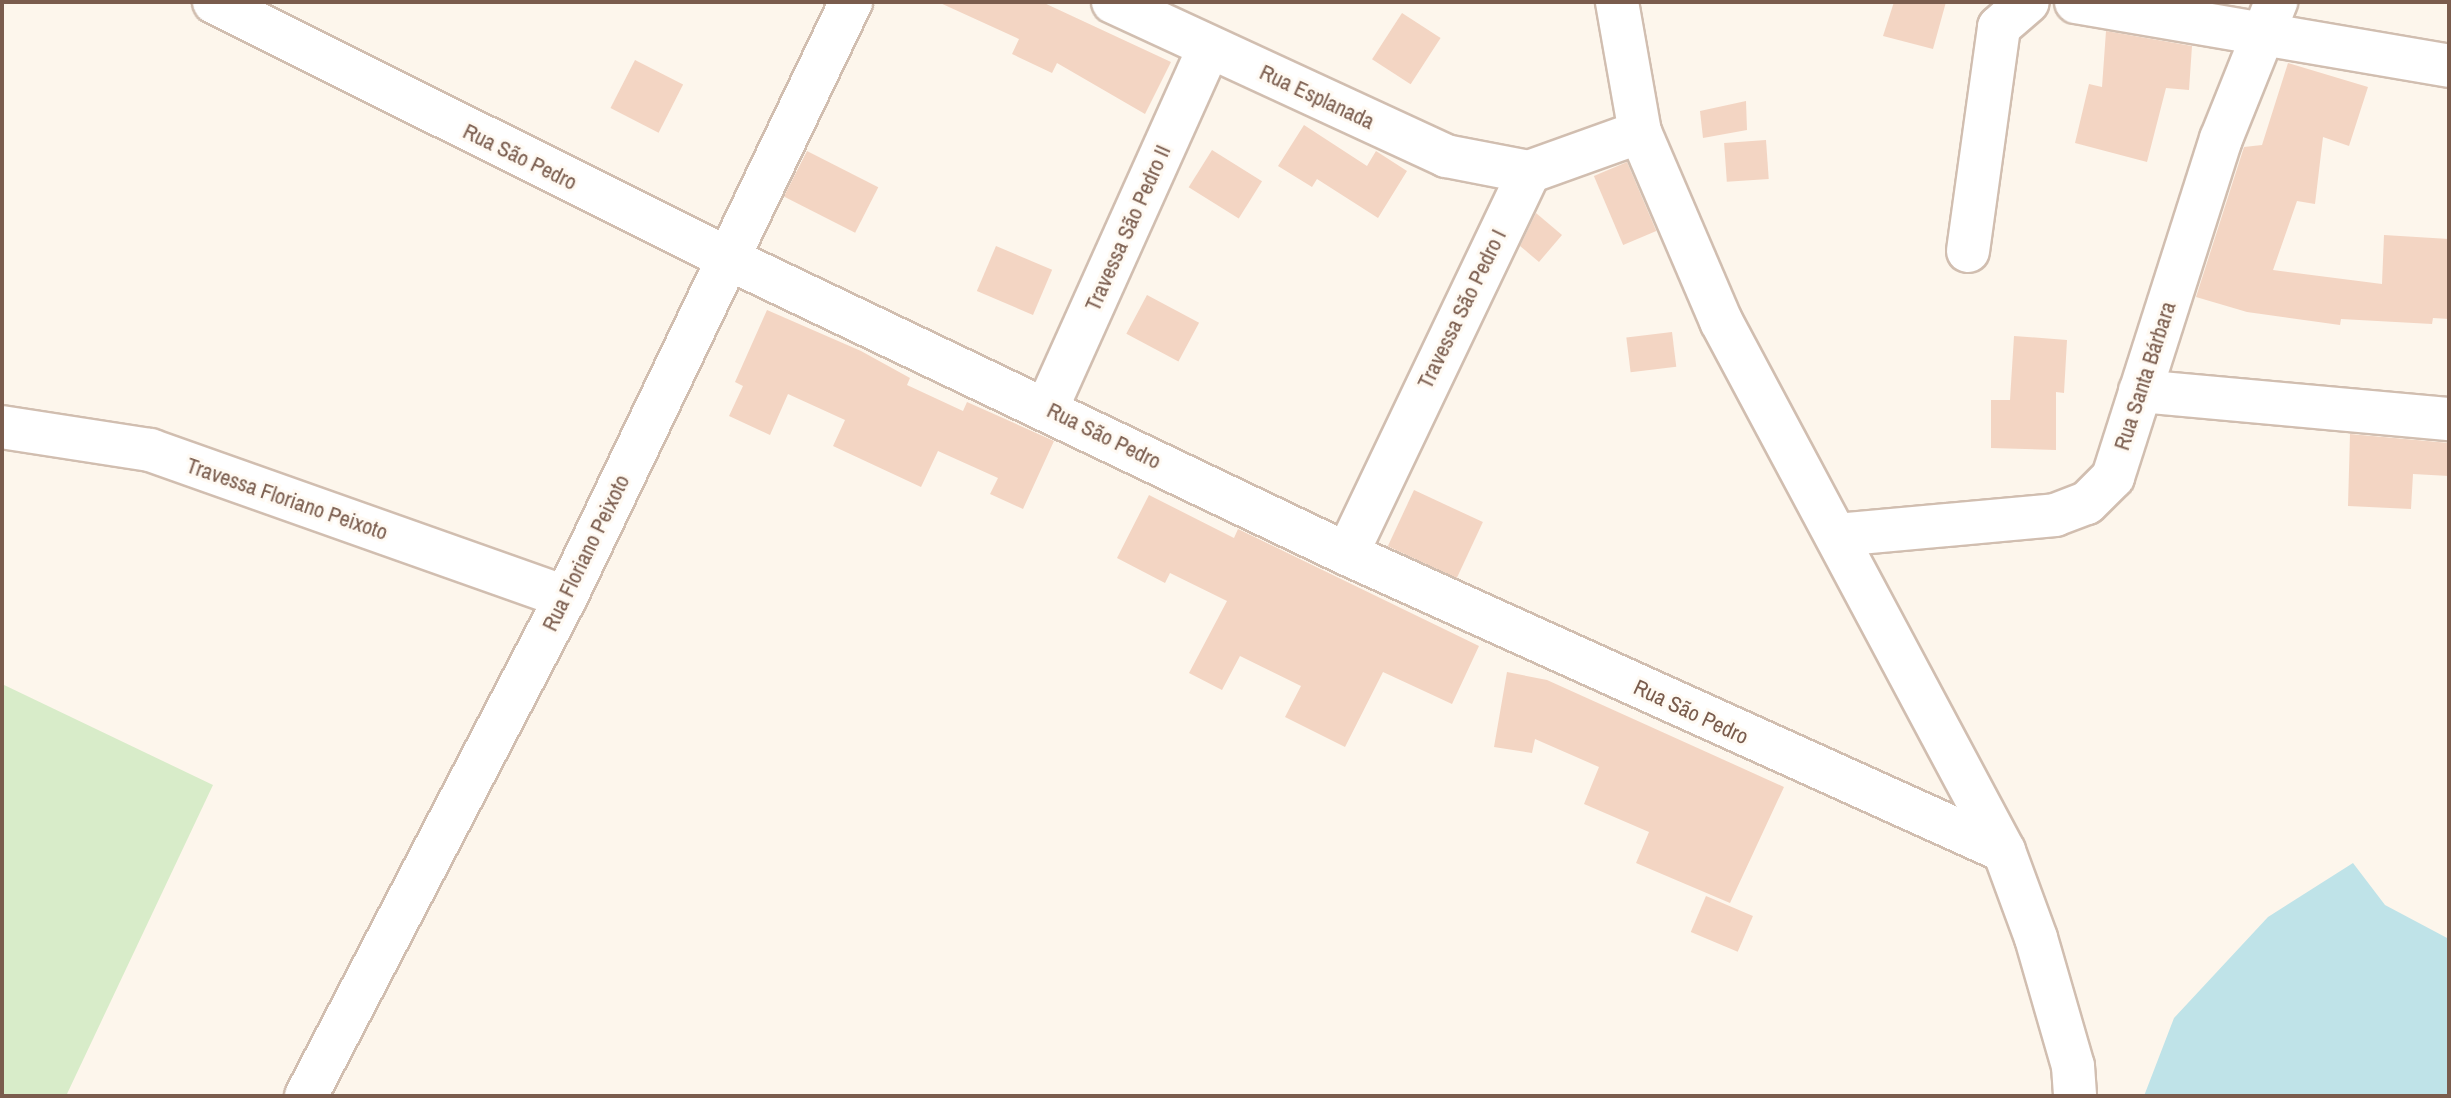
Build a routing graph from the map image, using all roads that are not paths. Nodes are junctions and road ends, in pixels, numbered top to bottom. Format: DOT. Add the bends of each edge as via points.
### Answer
graph roads {
  1 [pos="214,2"];
  2 [pos="851,2"];
  3 [pos="1113,2"];
  4 [pos="1617,2"];
  5 [pos="2076,2"];
  6 [pos="2014,14"];
  7 [pos="2269,20"];
  8 [pos="1209,48"];
  9 [pos="2449,66"];
  10 [pos="1640,132"];
  11 [pos="1529,172"];
  12 [pos="1968,251"];
  13 [pos="727,258"];
  14 [pos="2140,391"];
  15 [pos="1047,408"];
  16 [pos="2449,419"];
  17 [pos="2,427"];
  18 [pos="1837,535"];
  19 [pos="1347,554"];
  20 [pos="566,597"];
  21 [pos="2004,851"];
  22 [pos="306,1096"];
  23 [pos="2075,1096"];
  1 -- 13 [label="street, Rua São Pedro"];
  2 -- 13 [label="street, Rua Floriano Peixoto"];
  3 -- 8 [label="street, Rua Esplanada"];
  4 -- 10 [label="street"];
  5 -- 7 [label="street"];
  6 -- 12 [label="street"];
  7 -- 9 [label="street"];
  7 -- 14 [label="street, Rua Santa Bárbara" via="2221,139"];
  8 -- 11 [label="street, Rua Esplanada" via="1446,156"];
  8 -- 15 [label="street, Travessa São Pedro II"];
  10 -- 11 [label="street"];
  10 -- 18 [label="street" via="1721,321"];
  11 -- 19 [label="street, Travessa São Pedro I"];
  13 -- 15 [label="street, Rua São Pedro"];
  13 -- 20 [label="street, Rua Floriano Peixoto"];
  14 -- 16 [label="street"];
  14 -- 18 [label="street, Rua Santa Bárbara" via="2113,477 2087,503 2055,515"];
  15 -- 19 [label="street, Rua São Pedro"];
  17 -- 20 [label="street, Travessa Floriano Peixoto" via="150,450"];
  18 -- 21 [label="street"];
  19 -- 21 [label="street, Rua São Pedro"];
  20 -- 22 [label="street, Rua Floriano Peixoto"];
  21 -- 23 [label="street" via="2036,938 2073,1066"];
}
